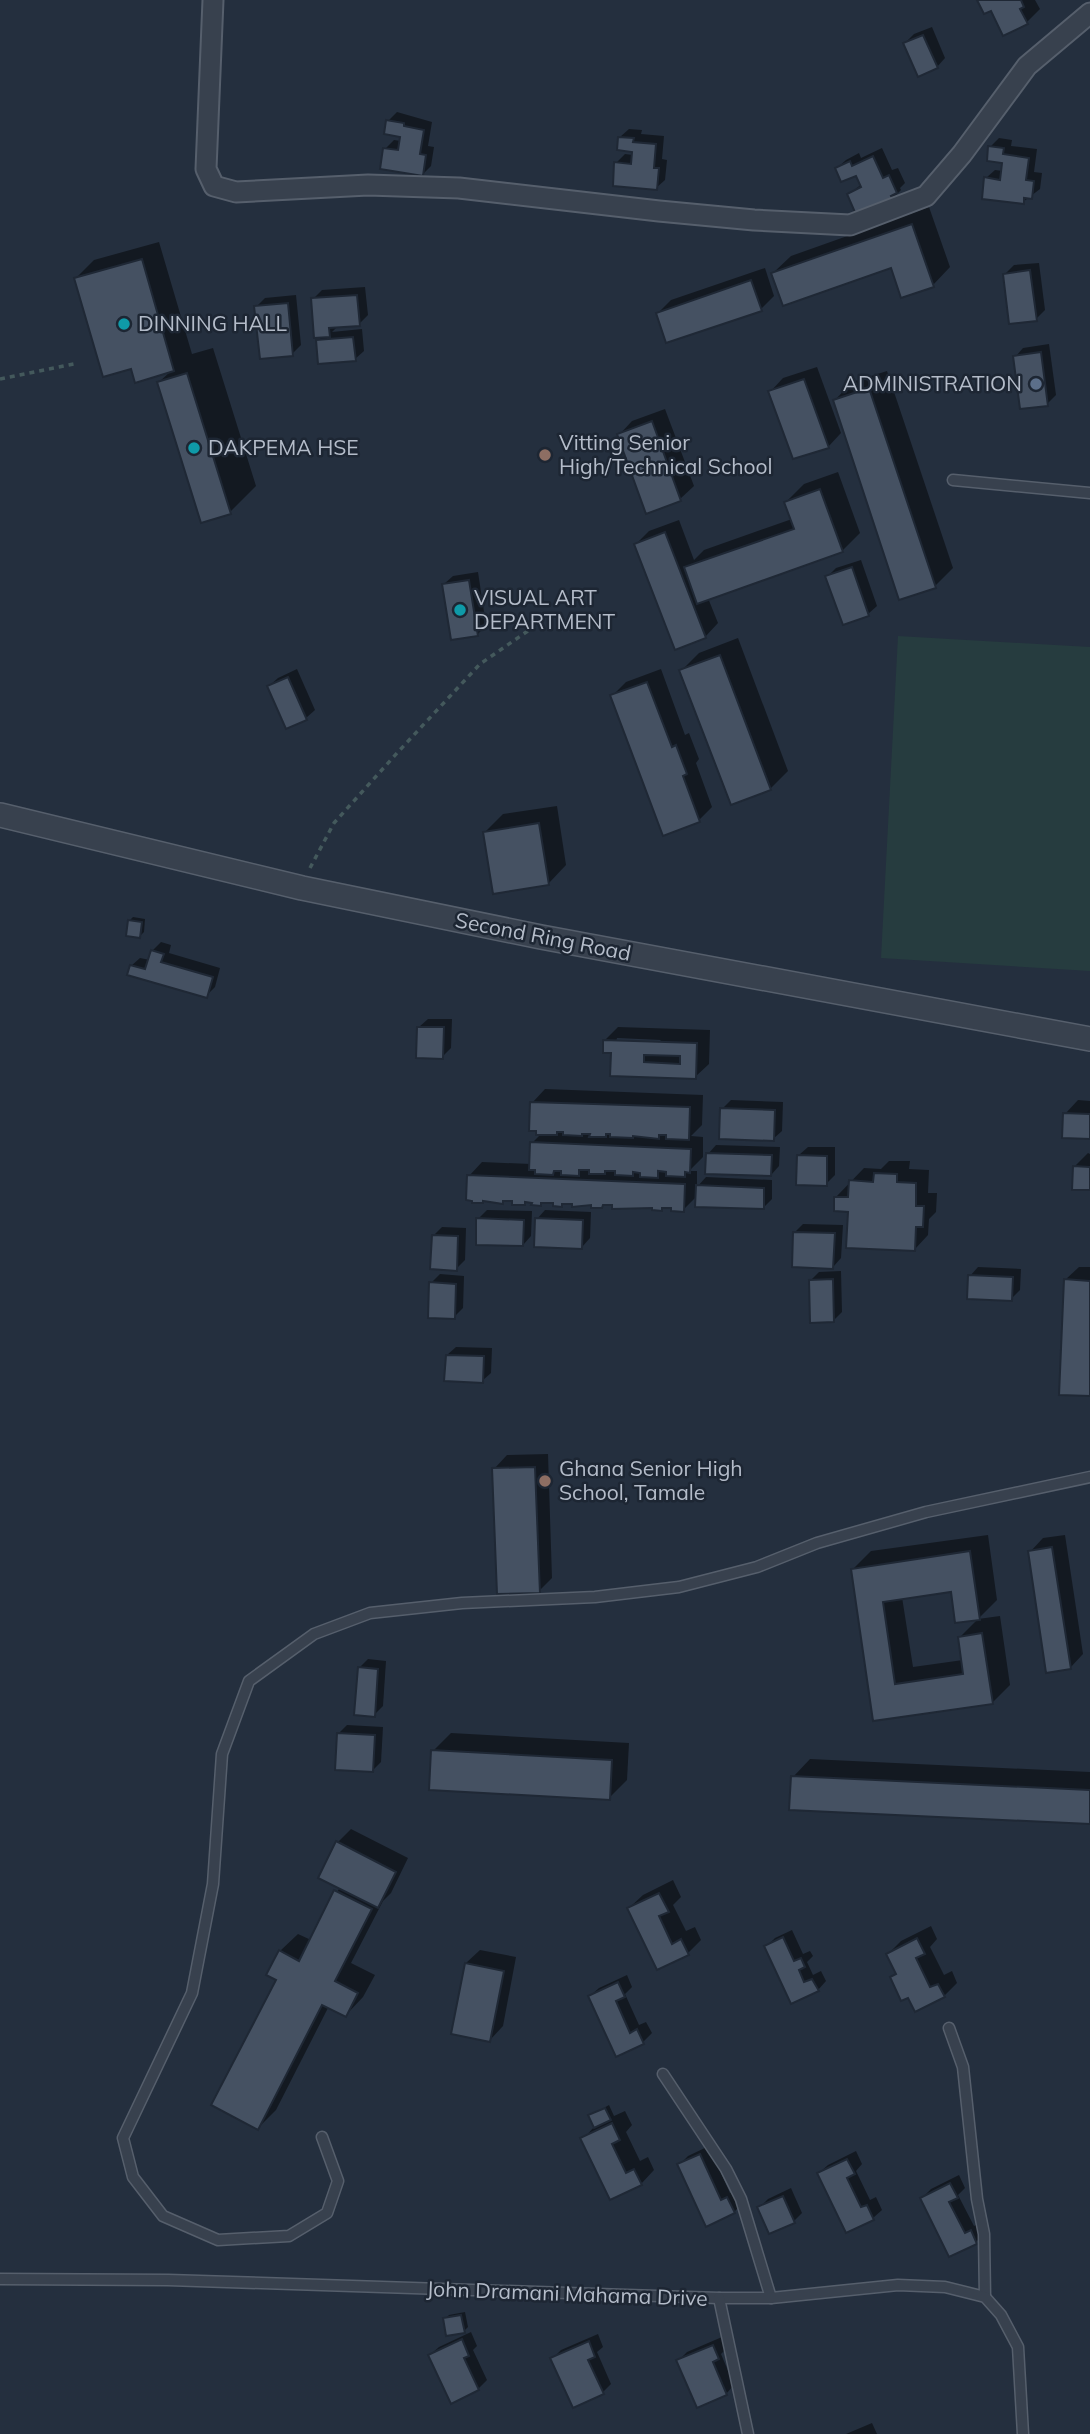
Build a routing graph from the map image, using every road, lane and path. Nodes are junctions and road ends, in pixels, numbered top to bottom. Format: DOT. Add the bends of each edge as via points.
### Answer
graph roads {
  1 [pos="213,0"];
  2 [pos="1090,13"];
  3 [pos="78,363"];
  4 [pos="0,379"];
  5 [pos="953,480"];
  6 [pos="1090,493"];
  7 [pos="535,626"];
  8 [pos="0,815"];
  9 [pos="302,888"];
  10 [pos="1090,1039"];
  11 [pos="1090,1478"];
  12 [pos="949,2028"];
  13 [pos="663,2074"];
  14 [pos="322,2137"];
  15 [pos="0,2279"];
  16 [pos="985,2297"];
  17 [pos="719,2298"];
  18 [pos="771,2298"];
  19 [pos="748,2434"];
  20 [pos="1023,2434"];
  1 -- 2 [label="street" via="206,169 214,186 236,192 459,187 754,220 850,225 926,196 1027,66"];
  3 -- 4 [label="path"];
  5 -- 6 [label="lane"];
  7 -- 9 [label="path" via="480,664 334,823"];
  8 -- 9 [label="street, Second Ring Road"];
  9 -- 10 [label="street, Second Ring Road" via="554,940"];
  11 -- 14 [label="lane" via="926,1512 817,1543 757,1567 679,1587 370,1613 314,1634 249,1681 222,1755 213,1884 192,1993 123,2138 133,2177 163,2216 218,2240 289,2236 327,2213 338,2181"];
  12 -- 16 [label="lane" via="963,2067 984,2234"];
  13 -- 18 [label="lane" via="741,2199"];
  15 -- 17 [label="lane, John Dramani Mahama Drive"];
  16 -- 18 [label="lane, John Dramani Mahama Drive" via="945,2287 898,2285"];
  16 -- 20 [label="lane" via="1002,2315 1018,2347"];
  17 -- 18 [label="lane, John Dramani Mahama Drive"];
  17 -- 19 [label="lane"];
}
